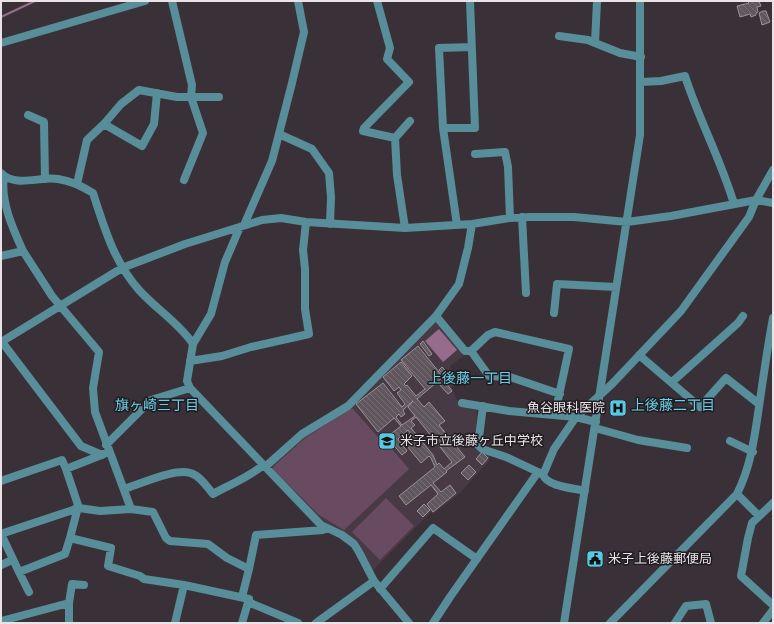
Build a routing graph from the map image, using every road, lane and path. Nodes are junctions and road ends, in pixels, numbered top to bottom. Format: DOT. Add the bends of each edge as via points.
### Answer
graph roads {
  1 [pos="144,1"];
  2 [pos="172,1"];
  3 [pos="298,1"];
  4 [pos="377,1"];
  5 [pos="470,1"];
  6 [pos="596,1"];
  7 [pos="640,1"];
  8 [pos="560,36"];
  9 [pos="595,42"];
  10 [pos="1,43"];
  11 [pos="471,47"];
  12 [pos="641,57"];
  13 [pos="641,82"];
  14 [pos="157,93"];
  15 [pos="219,97"];
  16 [pos="190,98"];
  17 [pos="28,115"];
  18 [pos="410,121"];
  19 [pos="104,124"];
  20 [pos="443,128"];
  21 [pos="279,134"];
  22 [pos="395,138"];
  23 [pos="474,154"];
  24 [pos="773,170"];
  25 [pos="2,175"];
  26 [pos="45,179"];
  27 [pos="184,180"];
  28 [pos="77,184"];
  29 [pos="756,200"];
  30 [pos="773,203"];
  31 [pos="734,204"];
  32 [pos="522,217"];
  33 [pos="510,218"];
  34 [pos="306,222"];
  35 [pos="626,222"];
  36 [pos="330,224"];
  37 [pos="472,224"];
  38 [pos="457,225"];
  39 [pos="242,226"];
  40 [pos="405,228"];
  41 [pos="23,251"];
  42 [pos="1,256"];
  43 [pos="122,268"];
  44 [pos="616,286"];
  45 [pos="526,293"];
  46 [pos="60,306"];
  47 [pos="554,313"];
  48 [pos="436,316"];
  49 [pos="743,316"];
  50 [pos="773,318"];
  51 [pos="2,342"];
  52 [pos="193,344"];
  53 [pos="471,351"];
  54 [pos="770,353"];
  55 [pos="639,355"];
  56 [pos="190,360"];
  57 [pos="672,382"];
  58 [pos="190,388"];
  59 [pos="560,394"];
  60 [pos="600,394"];
  61 [pos="462,403"];
  62 [pos="759,404"];
  63 [pos="483,406"];
  64 [pos="555,414"];
  65 [pos="576,416"];
  66 [pos="596,425"];
  67 [pos="730,441"];
  68 [pos="687,448"];
  69 [pos="106,451"];
  70 [pos="753,452"];
  71 [pos="264,466"];
  72 [pos="66,469"];
  73 [pos="541,474"];
  74 [pos="1,481"];
  75 [pos="124,489"];
  76 [pos="585,491"];
  77 [pos="737,494"];
  78 [pos="773,503"];
  79 [pos="78,508"];
  80 [pos="131,509"];
  81 [pos="759,516"];
  82 [pos="326,528"];
  83 [pos="1,534"];
  84 [pos="70,538"];
  85 [pos="476,559"];
  86 [pos="12,560"];
  87 [pos="1,564"];
  88 [pos="249,569"];
  89 [pos="19,572"];
  90 [pos="374,582"];
  91 [pos="84,585"];
  92 [pos="184,585"];
  93 [pos="380,589"];
  94 [pos="29,592"];
  95 [pos="245,600"];
  96 [pos="69,604"];
  97 [pos="773,605"];
  98 [pos="773,610"];
  99 [pos="1,621"];
  100 [pos="404,621"];
  101 [pos="69,623"];
  102 [pos="175,623"];
  103 [pos="242,623"];
  104 [pos="298,623"];
  105 [pos="316,623"];
  106 [pos="433,623"];
  107 [pos="564,623"];
  108 [pos="610,623"];
  109 [pos="675,623"];
  110 [pos="711,623"];
  111 [pos="763,623"];
  1 -- 10 [label="street"];
  2 -- 16 [label="street" via="192,85"];
  3 -- 21 [label="street" via="304,32"];
  4 -- 22 [label="street" via="390,48 387,59 409,82 363,131"];
  5 -- 11 [label="street"];
  6 -- 9 [label="street"];
  7 -- 12 [label="street"];
  8 -- 9 [label="street"];
  9 -- 12 [label="street" via="620,54"];
  11 -- 20 [label="street" via="439,48"];
  11 -- 20 [label="street" via="475,128"];
  12 -- 13 [label="street"];
  13 -- 31 [label="street" via="685,76"];
  13 -- 35 [label="street" via="640,136"];
  14 -- 16 [label="street"];
  14 -- 19 [label="street" via="140,90 121,104"];
  14 -- 19 [label="street" via="154,124 142,146"];
  15 -- 16 [label="street"];
  16 -- 27 [label="street" via="202,133"];
  17 -- 26 [label="street" via="44,122"];
  18 -- 22 [label="street"];
  19 -- 28 [label="street" via="87,140"];
  20 -- 38 [label="street"];
  21 -- 36 [label="street" via="312,149 329,173"];
  21 -- 39 [label="street" via="272,161"];
  22 -- 40 [label="street"];
  23 -- 33 [label="street" via="505,152"];
  24 -- 29 [label="street"];
  25 -- 26 [label="street" via="18,181"];
  25 -- 41 [label="street" via="5,207"];
  26 -- 28 [label="street"];
  28 -- 43 [label="street" via="93,193 108,239"];
  29 -- 30 [label="street"];
  29 -- 31 [label="street"];
  29 -- 55 [label="street" via="749,217 681,311"];
  31 -- 35 [label="street"];
  32 -- 33 [label="street"];
  32 -- 35 [label="street"];
  32 -- 45 [label="street"];
  33 -- 37 [label="street"];
  34 -- 36 [label="street"];
  34 -- 39 [label="street" via="281,218"];
  34 -- 56 [label="street" via="303,250 305,309 309,334 222,356"];
  35 -- 44 [label="street"];
  36 -- 40 [label="street"];
  37 -- 38 [label="street"];
  37 -- 48 [label="street" via="459,284"];
  38 -- 40 [label="street"];
  39 -- 43 [label="street"];
  39 -- 52 [label="street" via="225,262 211,314"];
  41 -- 42 [label="street"];
  41 -- 46 [label="street"];
  43 -- 46 [label="street"];
  43 -- 52 [label="street" via="138,289 186,334"];
  44 -- 47 [label="street" via="556,284"];
  44 -- 60 [label="street"];
  46 -- 51 [label="street"];
  46 -- 69 [label="street" via="99,352 94,374 93,397"];
  48 -- 53 [label="street" via="465,351"];
  48 -- 71 [label="street" via="348,406 302,434"];
  49 -- 57 [label="street"];
  50 -- 54 [label="street"];
  51 -- 69 [label="street" via="81,446"];
  52 -- 56 [label="street"];
  53 -- 59 [label="street" via="490,376 510,377"];
  53 -- 59 [label="street" via="495,332 569,349"];
  54 -- 62 [label="street"];
  55 -- 57 [label="street"];
  55 -- 60 [label="street"];
  56 -- 58 [label="street" via="187,381"];
  57 -- 62 [label="street" via="700,407 726,378"];
  58 -- 69 [label="street" via="151,400"];
  58 -- 71 [label="street"];
  59 -- 64 [label="street"];
  60 -- 65 [label="street"];
  60 -- 66 [label="street"];
  61 -- 63 [label="street"];
  62 -- 70 [label="street"];
  63 -- 64 [label="street" via="509,411"];
  63 -- 73 [label="street" via="478,445"];
  64 -- 65 [label="street"];
  65 -- 66 [label="street"];
  65 -- 73 [label="street"];
  66 -- 68 [label="street" via="638,440"];
  66 -- 76 [label="street"];
  67 -- 70 [label="street"];
  69 -- 72 [label="street"];
  69 -- 75 [label="street"];
  70 -- 77 [label="street"];
  71 -- 75 [label="street" via="213,494 193,473 182,471"];
  71 -- 82 [label="street"];
  72 -- 74 [label="street" via="62,460"];
  72 -- 79 [label="street"];
  73 -- 76 [label="street" via="553,483"];
  73 -- 85 [label="street"];
  75 -- 80 [label="street"];
  76 -- 107 [label="street"];
  77 -- 81 [label="street"];
  77 -- 108 [label="street"];
  78 -- 81 [label="street"];
  79 -- 80 [label="street" via="100,511"];
  79 -- 83 [label="street"];
  79 -- 84 [label="street"];
  80 -- 88 [label="street" via="153,512 170,541 208,544 227,558"];
  81 -- 97 [label="street" via="752,523 741,576"];
  82 -- 88 [label="street" via="256,535"];
  82 -- 90 [label="street" via="354,544"];
  83 -- 86 [label="street"];
  84 -- 89 [label="street" via="65,554"];
  84 -- 92 [label="street" via="111,548 108,566 144,579"];
  85 -- 93 [label="street" via="433,528"];
  85 -- 106 [label="street"];
  86 -- 87 [label="street"];
  86 -- 89 [label="street"];
  88 -- 95 [label="street"];
  89 -- 94 [label="street"];
  90 -- 93 [label="street"];
  90 -- 105 [label="street"];
  91 -- 96 [label="street" via="72,584"];
  92 -- 95 [label="street"];
  92 -- 102 [label="street"];
  93 -- 100 [label="street"];
  95 -- 103 [label="street"];
  95 -- 104 [label="street"];
  96 -- 99 [label="street"];
  96 -- 101 [label="street"];
  98 -- 111 [label="street"];
  109 -- 110 [label="street" via="686,606 706,604"];
}
